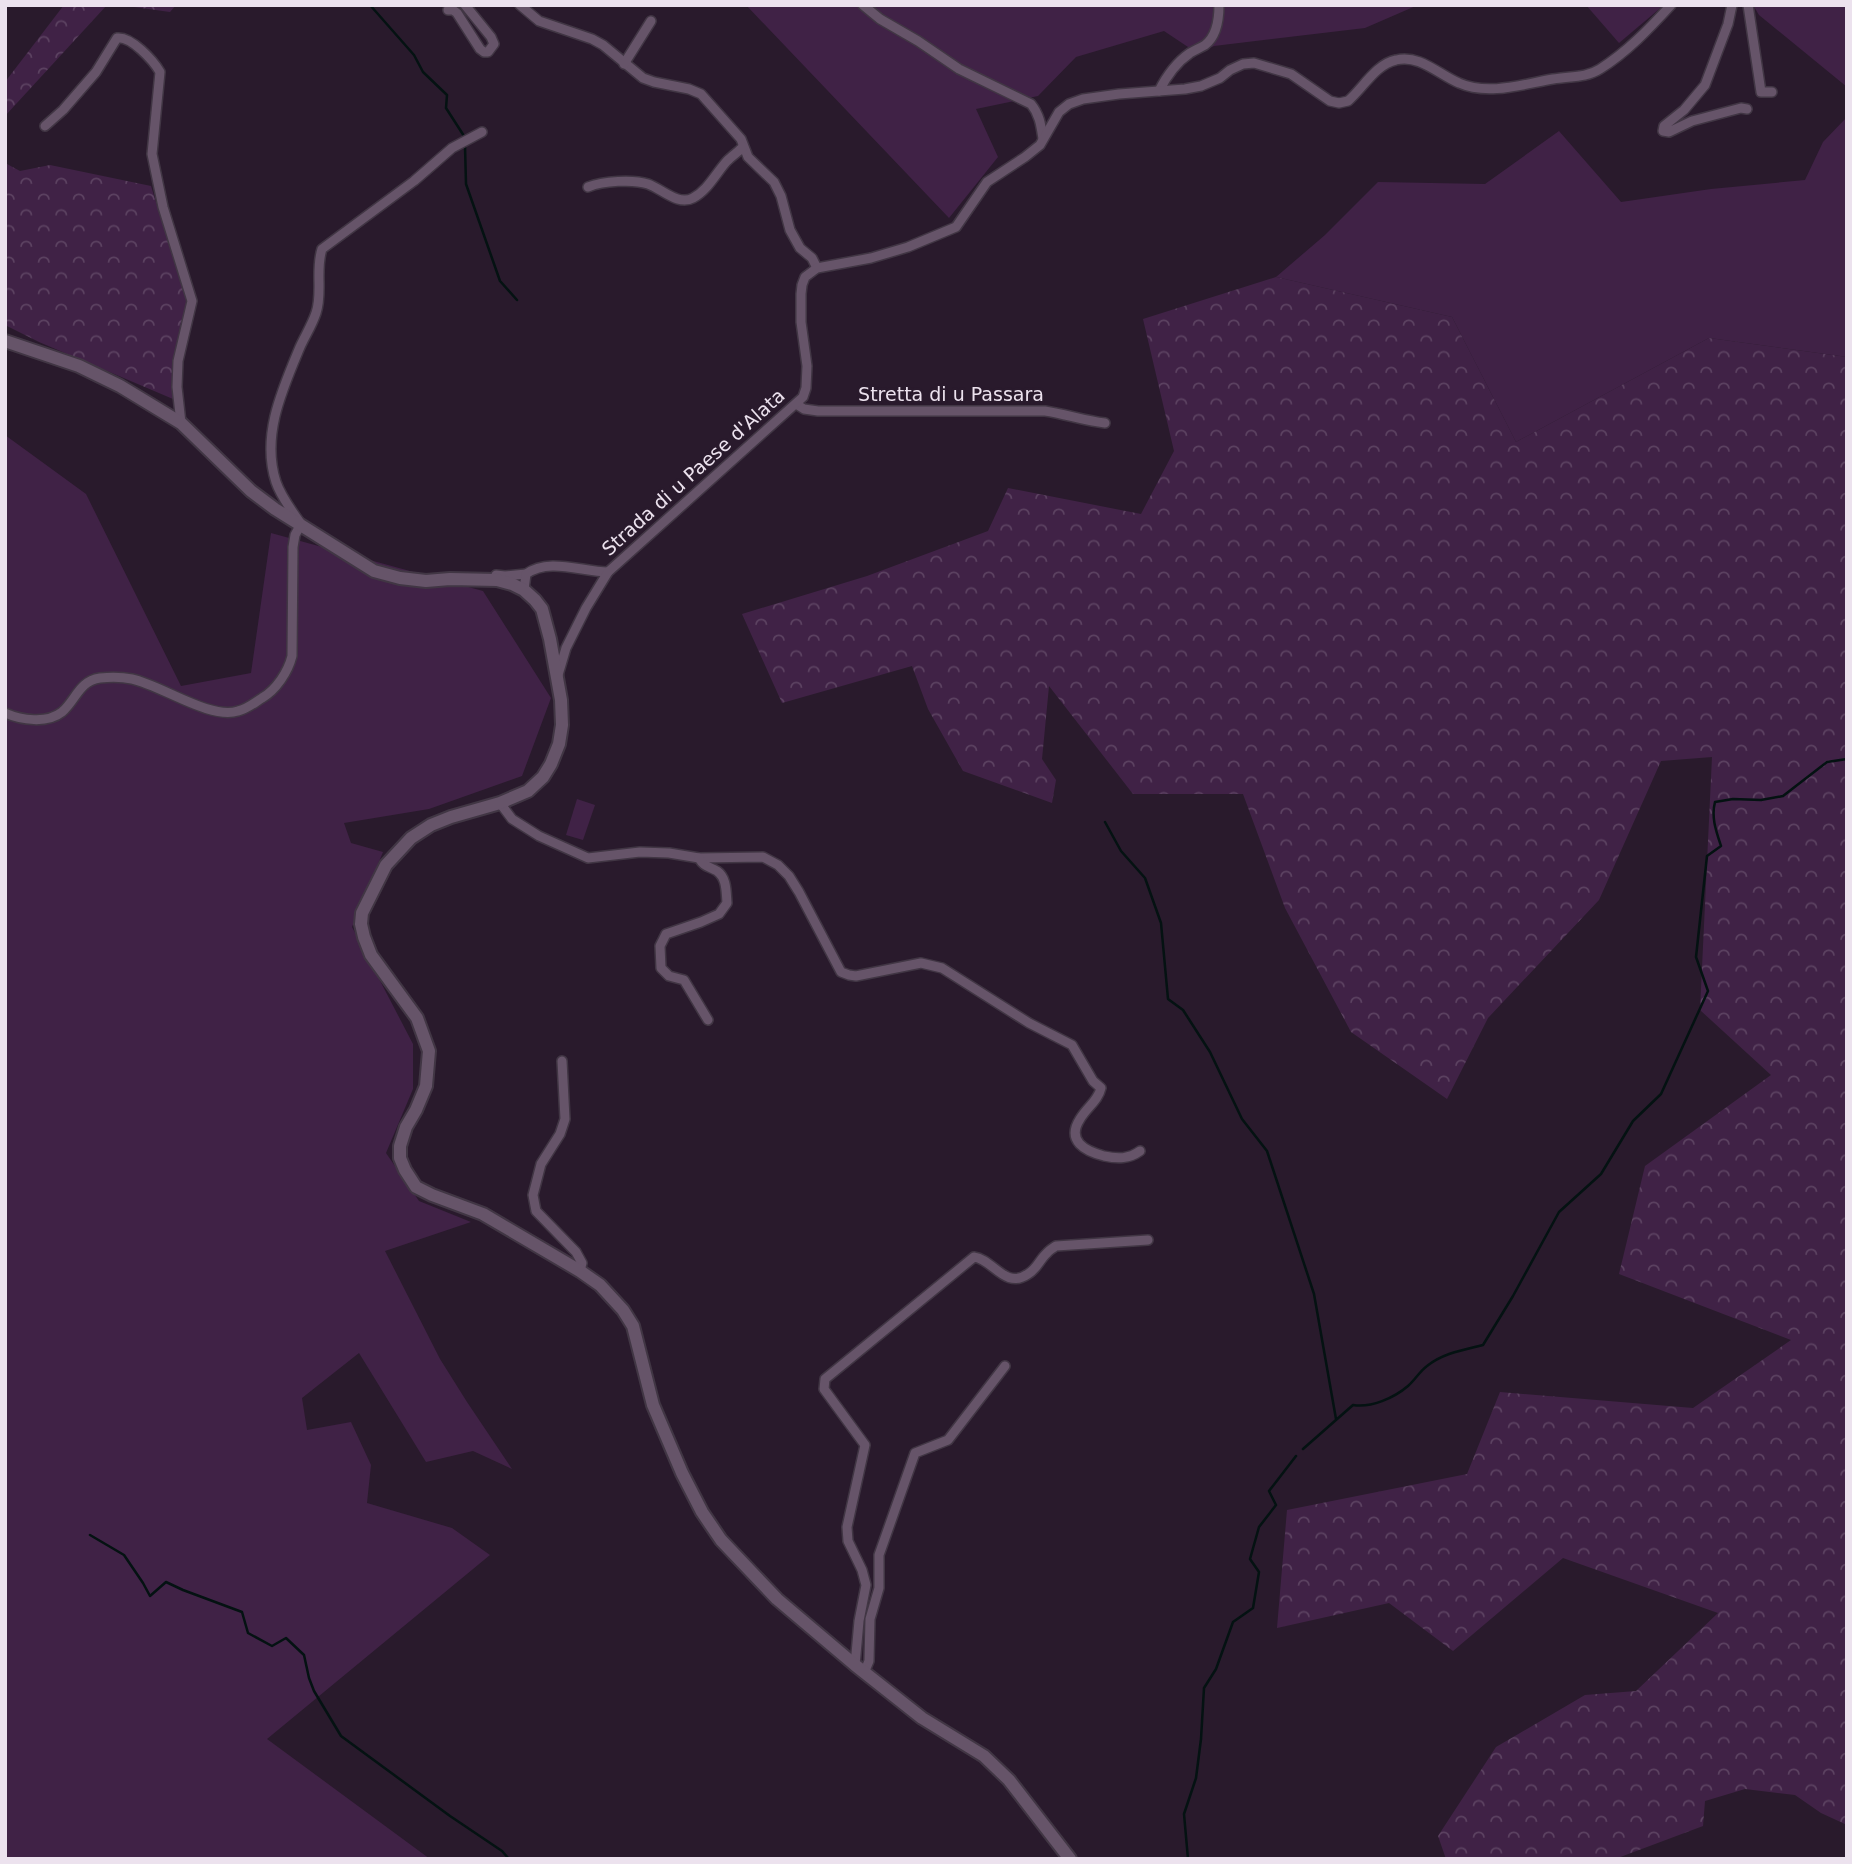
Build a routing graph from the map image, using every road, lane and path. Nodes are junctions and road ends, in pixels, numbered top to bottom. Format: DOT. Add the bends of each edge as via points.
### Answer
graph roads {
  1 [pos="465,5"];
  2 [pos="520,5"];
  3 [pos="863,5"];
  4 [pos="1219,5"];
  5 [pos="1671,5"];
  6 [pos="1732,5"];
  7 [pos="1748,5"];
  8 [pos="448,9"];
  9 [pos="651,21"];
  10 [pos="624,64"];
  11 [pos="1159,91"];
  12 [pos="1772,92"];
  13 [pos="1747,109"];
  14 [pos="45,126"];
  15 [pos="482,132"];
  16 [pos="1043,139"];
  17 [pos="743,147"];
  18 [pos="588,187"];
  19 [pos="817,268"];
  20 [pos="5,341"];
  21 [pos="796,404"];
  22 [pos="181,423"];
  23 [pos="1105,424"];
  24 [pos="301,524"];
  25 [pos="608,572"];
  26 [pos="526,574"];
  27 [pos="481,579"];
  28 [pos="524,590"];
  29 [pos="558,676"];
  30 [pos="5,713"];
  31 [pos="500,803"];
  32 [pos="699,858"];
  33 [pos="708,1020"];
  34 [pos="562,1061"];
  35 [pos="1140,1151"];
  36 [pos="1148,1240"];
  37 [pos="580,1271"];
  38 [pos="1005,1366"];
  39 [pos="859,1669"];
  40 [pos="1070,1859"];
  1 -- 8 [label="street" via="491,37 494,44 488,52 480,49 457,13"];
  2 -- 10 [label="street" via="539,20 603,45"];
  3 -- 16 [label="street" via="960,69 1031,104 1040,119"];
  4 -- 11 [label="street" via="1214,35 1177,65"];
  5 -- 11 [label="street" via="1637,41 1598,71 1527,85 1469,87 1433,68 1400,59 1388,62 1348,101 1339,103 1291,74 1254,63 1242,64 1201,86"];
  6 -- 13 [label="street" via="1704,85 1663,131"];
  7 -- 12 [label="street" via="1761,92"];
  9 -- 10 [label="street"];
  10 -- 17 [label="street" via="643,78 701,94"];
  11 -- 16 [label="street" via="1069,104"];
  14 -- 22 [label="street" via="96,72 117,38 125,38 142,51 160,72 152,154 192,301 178,361"];
  15 -- 24 [label="street" via="452,148 322,249 317,312 277,402 270,447 276,485"];
  16 -- 19 [label="street" via="1025,158 987,182 956,227 871,258"];
  17 -- 18 [label="street" via="695,197 685,201 636,181"];
  17 -- 19 [label="street" via="774,182 790,230"];
  19 -- 21 [label="street, Strada di u Paese d'Alata" via="802,285 806,388"];
  20 -- 22 [label="street" via="79,366"];
  21 -- 23 [label="street, Stretta di u Passara" via="818,411 1045,411"];
  21 -- 25 [label="street, Strada di u Paese d'Alata"];
  22 -- 24 [label="street" via="251,491"];
  24 -- 27 [label="street" via="374,571 426,581"];
  24 -- 30 [label="street" via="293,547 292,656 289,668 268,694 237,712 220,712 134,679 96,678 52,717 33,720"];
  25 -- 26 [label="street" via="556,566"];
  25 -- 29 [label="street, Strada di u Paese d'Alata" via="566,648"];
  26 -- 27 [label="street" via="489,574"];
  26 -- 28 [label="street"];
  27 -- 28 [label="street"];
  28 -- 29 [label="street" via="542,609"];
  29 -- 31 [label="street" via="562,725 551,764 528,791"];
  31 -- 32 [label="street" via="512,819 539,836 589,858 640,852"];
  31 -- 37 [label="street" via="451,817 411,838 386,865 362,913 371,954 417,1018 429,1051 426,1086 400,1146 400,1158 416,1187 483,1214"];
  32 -- 33 [label="street" via="702,865 719,872 727,903 719,914 666,934 660,957 661,968 668,976 684,980"];
  32 -- 35 [label="street" via="763,858 778,865 799,892 841,972 849,975 921,963 942,968 1072,1045 1101,1088 1076,1127 1078,1143 1112,1158 1132,1157"];
  34 -- 37 [label="street" via="565,1119 541,1164 533,1195 536,1211 576,1252 582,1263"];
  36 -- 39 [label="street" via="1056,1246 1034,1270 1015,1279 974,1257 825,1379 824,1389 865,1445 847,1527 866,1585 859,1621"];
  37 -- 39 [label="street" via="600,1285 633,1326 653,1405 682,1473 721,1540 777,1599"];
  38 -- 39 [label="street" via="948,1440 915,1452 879,1555 869,1661"];
  39 -- 40 [label="street" via="922,1718 984,1756 1009,1780"];
}
